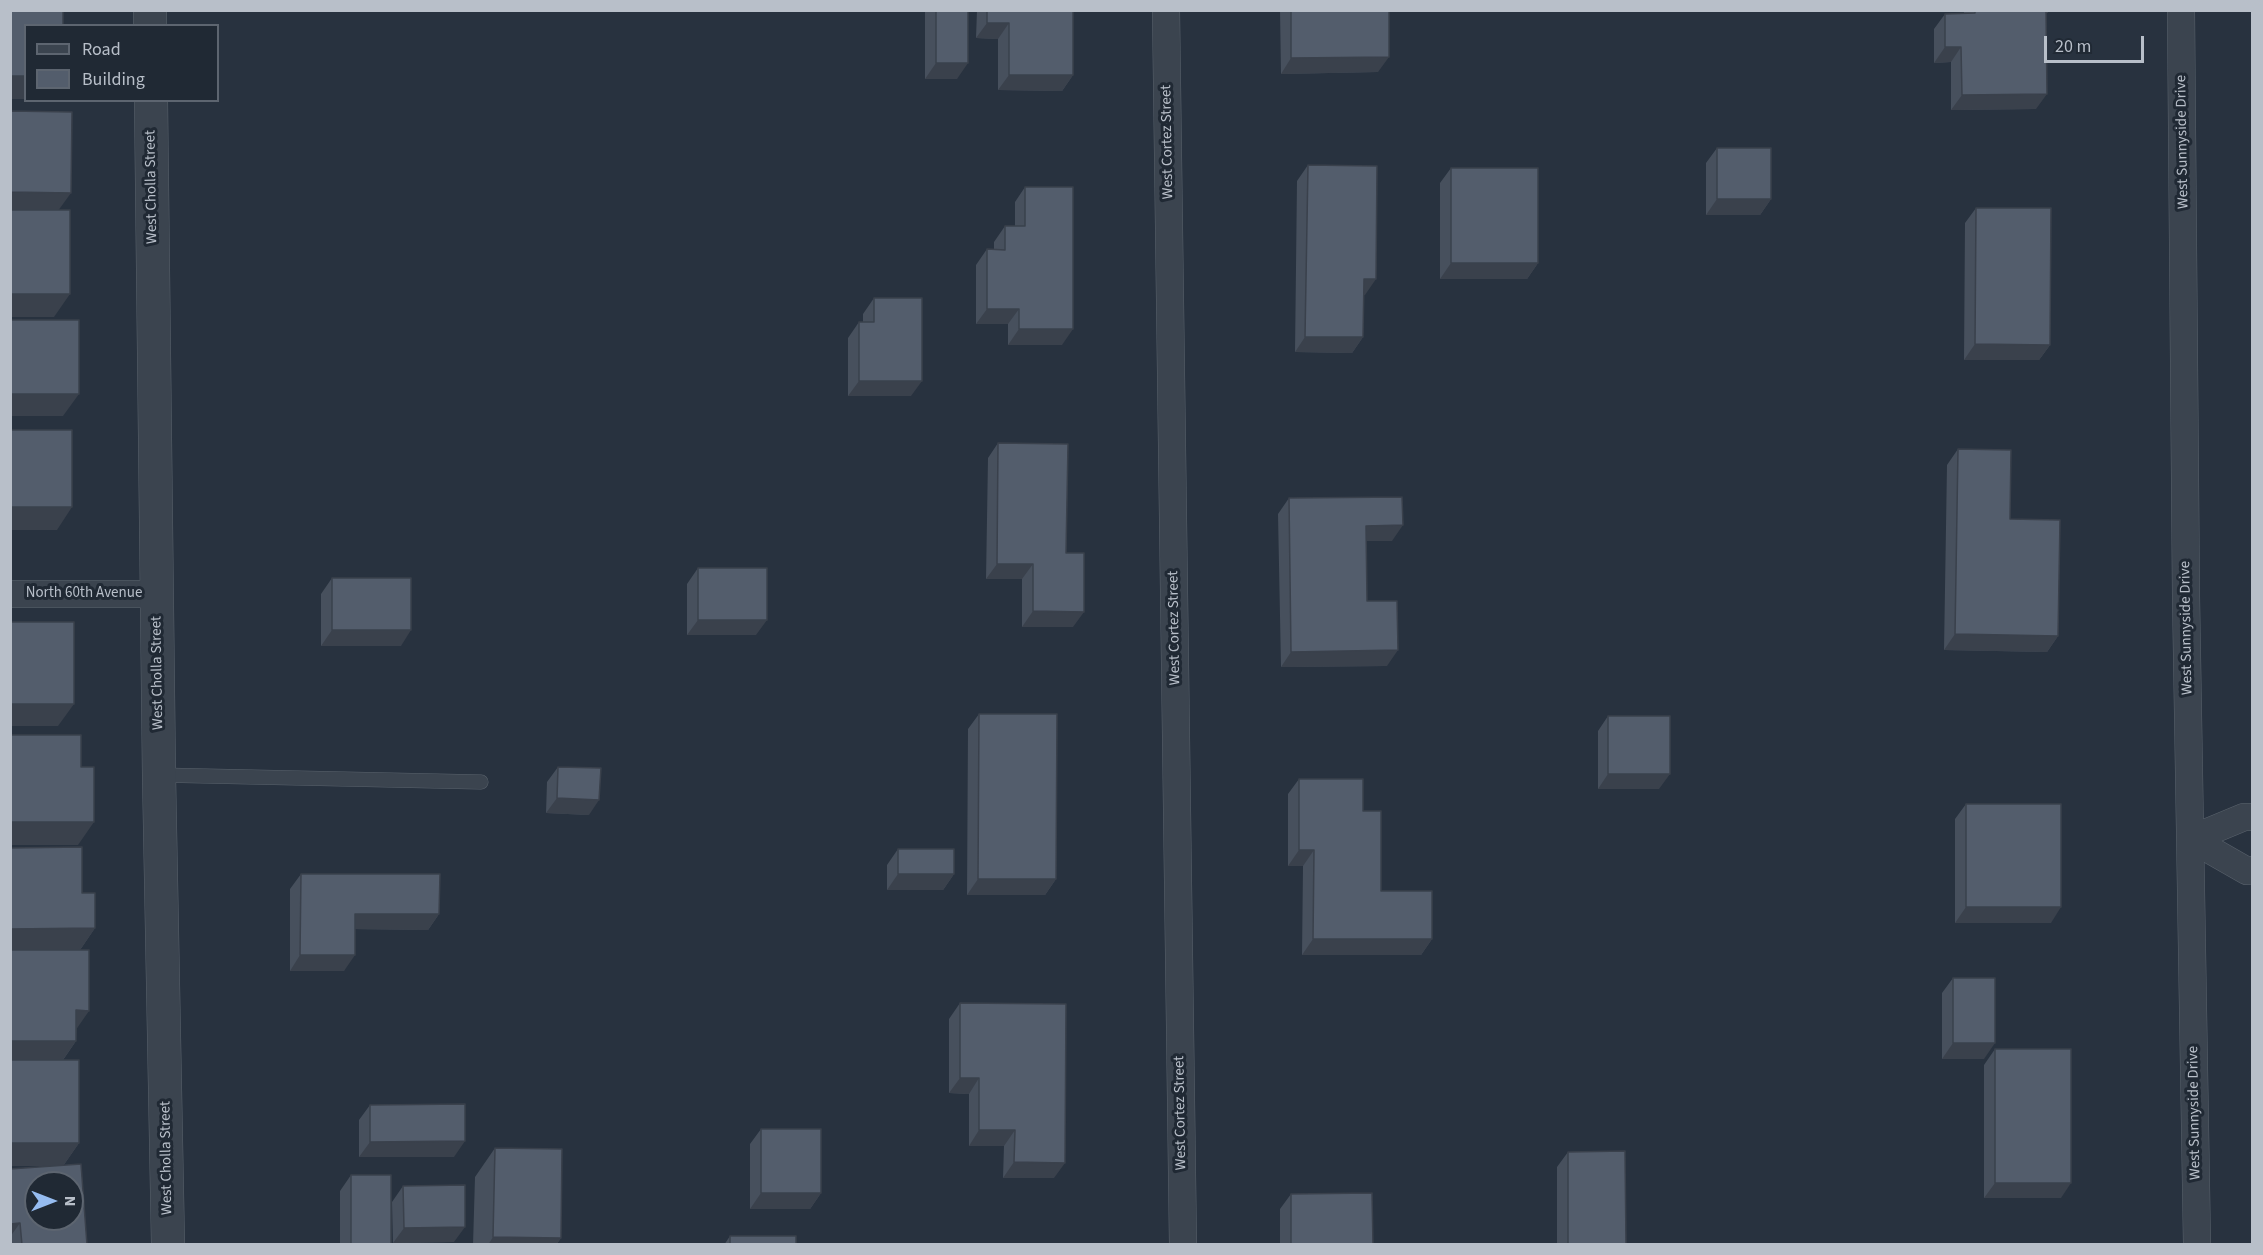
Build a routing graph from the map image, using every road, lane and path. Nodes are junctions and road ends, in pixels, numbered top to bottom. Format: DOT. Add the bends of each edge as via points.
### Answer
graph roads {
  1 [pos="1166,10"];
  2 [pos="2181,10"];
  3 [pos="151,102"];
  4 [pos="10,594"];
  5 [pos="157,594"];
  6 [pos="159,775"];
  7 [pos="481,782"];
  8 [pos="2253,817"];
  9 [pos="2191,839"];
  10 [pos="2253,870"];
  11 [pos="168,1245"];
  12 [pos="1183,1245"];
  13 [pos="2197,1245"];
  1 -- 12 [label="street, West Cortez Street"];
  2 -- 9 [label="street, West Sunnyside Drive"];
  3 -- 5 [label="street, West Cholla Street"];
  4 -- 5 [label="street, North 60th Avenue"];
  5 -- 6 [label="street, West Cholla Street"];
  6 -- 7 [label="lane"];
  6 -- 11 [label="street, West Cholla Street"];
  8 -- 9 [label="street" via="2244,817"];
  9 -- 10 [label="street" via="2247,871"];
  9 -- 13 [label="street, West Sunnyside Drive"];
}
